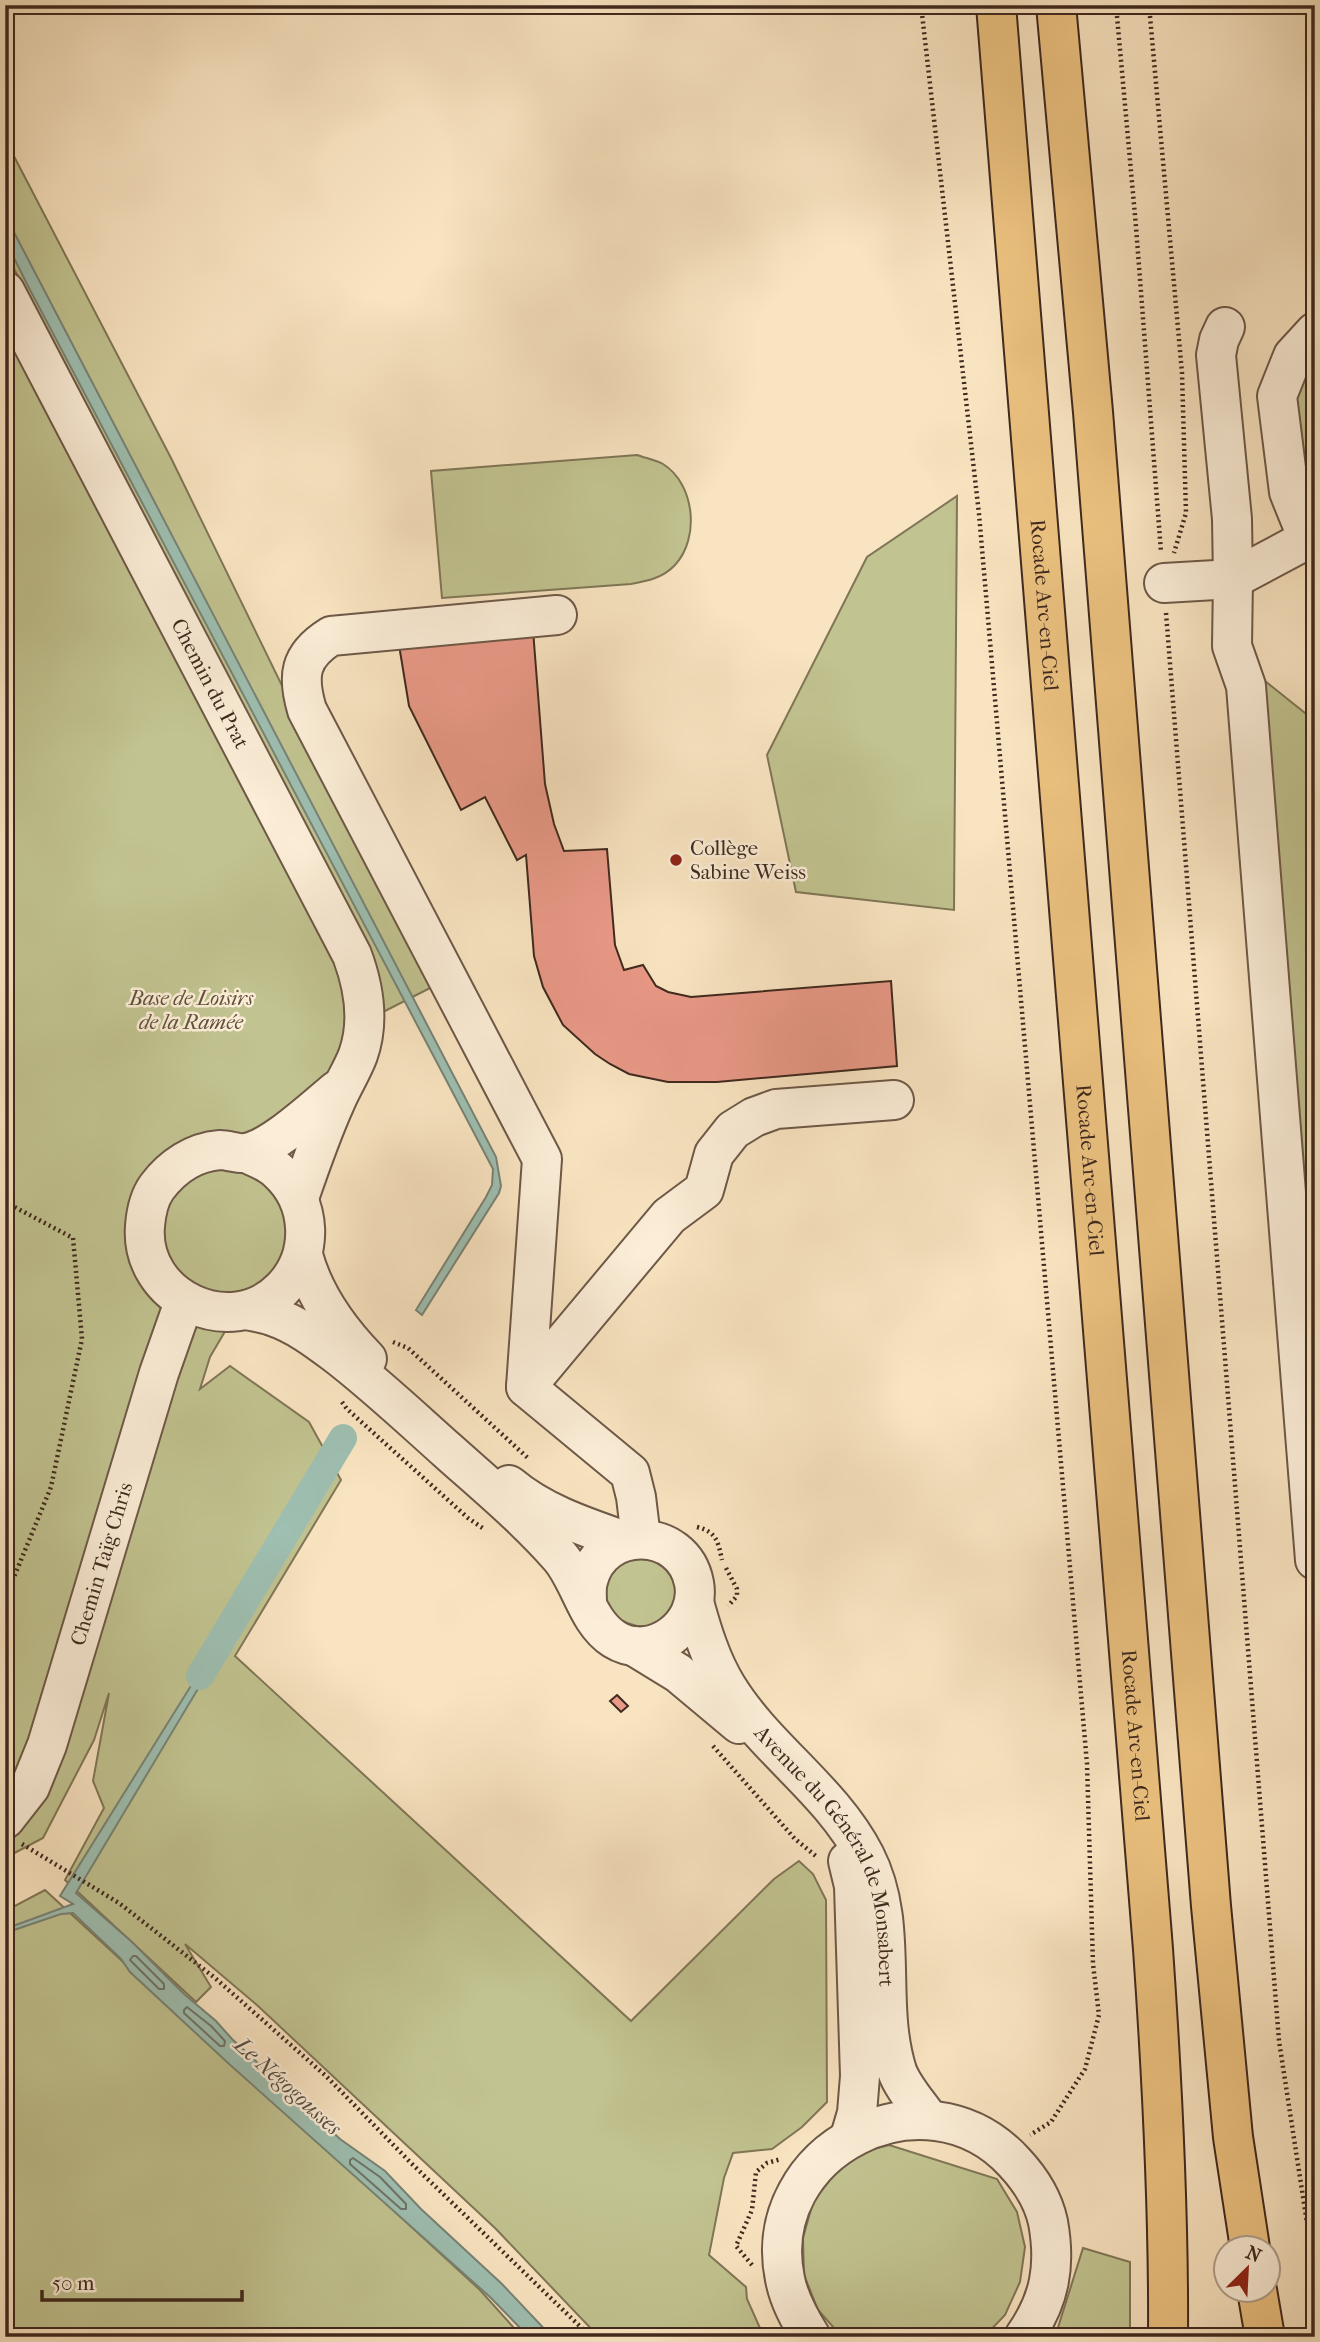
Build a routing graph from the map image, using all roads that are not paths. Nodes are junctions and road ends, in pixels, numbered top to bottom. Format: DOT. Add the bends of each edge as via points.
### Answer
graph roads {
  1 [pos="996,5"];
  2 [pos="1056,5"];
  3 [pos="5,291"];
  4 [pos="1225,327"];
  5 [pos="1315,332"];
  6 [pos="1312,541"];
  7 [pos="1233,579"];
  8 [pos="1164,583"];
  9 [pos="556,615"];
  10 [pos="342,1085"];
  11 [pos="894,1100"];
  12 [pos="246,1153"];
  13 [pos="299,1198"];
  14 [pos="303,1255"];
  15 [pos="184,1301"];
  16 [pos="247,1310"];
  17 [pos="382,1367"];
  18 [pos="526,1387"];
  19 [pos="633,1540"];
  20 [pos="1315,1560"];
  21 [pos="587,1602"];
  22 [pos="694,1602"];
  23 [pos="634,1647"];
  24 [pos="11,1830"];
  25 [pos="929,2120"];
  26 [pos="850,2137"];
  27 [pos="1248,2234"];
  28 [pos="1259,2304"];
  29 [pos="810,2337"];
  30 [pos="1024,2337"];
  31 [pos="1168,2337"];
  32 [pos="1265,2337"];
  1 -- 31 [label="highway, Rocade Arc-en-Ciel" via="1153,1949 1164,2103"];
  2 -- 27 [label="highway" via="1095,439 1211,1906 1233,2137"];
  3 -- 10 [label="street, Chemin du Prat" via="352,955 362,983 365,1012 358,1054"];
  4 -- 7 [label="street" via="1216,355 1232,519"];
  5 -- 6 [label="street" via="1293,356 1277,396 1289,492"];
  6 -- 7 [label="street"];
  7 -- 8 [label="street"];
  7 -- 20 [label="street" via="1232,646 1246,686"];
  9 -- 18 [label="street" via="331,636 314,647 302,670 301,691 542,1159"];
  10 -- 12 [label="street, Chemin du Prat" via="286,1132"];
  10 -- 13 [label="street, Chemin du Prat"];
  11 -- 18 [label="street" via="776,1109 733,1130 713,1154 704,1190 669,1216"];
  12 -- 13 [label="street" via="277,1170"];
  12 -- 15 [label="street" via="220,1150 195,1156 173,1169 156,1189 146,1213 144,1238 150,1263 164,1285"];
  13 -- 14 [label="street" via="305,1216"];
  14 -- 16 [label="street" via="282,1290"];
  14 -- 17 [label="street" via="319,1299 344,1335"];
  15 -- 16 [label="street" via="204,1310"];
  15 -- 24 [label="street, Chemin Taïg Chris" via="47,1745"];
  16 -- 17 [label="street" via="273,1316"];
  17 -- 19 [label="street" via="512,1488 576,1524"];
  17 -- 21 [label="street" via="558,1555"];
  18 -- 19 [label="street" via="630,1473 636,1497"];
  19 -- 21 [label="street" via="608,1550 594,1564 587,1582"];
  19 -- 22 [label="street" via="660,1542 676,1551 688,1566"];
  21 -- 23 [label="street" via="604,1632"];
  22 -- 23 [label="street" via="687,1621 673,1636 655,1645"];
  22 -- 25 [label="street, Avenue du Général de Monsabert" via="726,1686 836,1811 866,1857 886,1930 889,2036 898,2074"];
  23 -- 26 [label="street, Avenue du Général de Monsabert" via="678,1673 744,1728 815,1807 848,1859 854,1886 860,2076"];
  25 -- 26 [label="street" via="896,2121"];
  25 -- 30 [label="street" via="969,2130 1004,2151 1029,2178 1046,2211 1053,2247 1050,2284"];
  26 -- 29 [label="street" via="824,2157 803,2183 789,2212 783,2245 785,2278 794,2309"];
  28 -- 32 [label="highway"];
}
